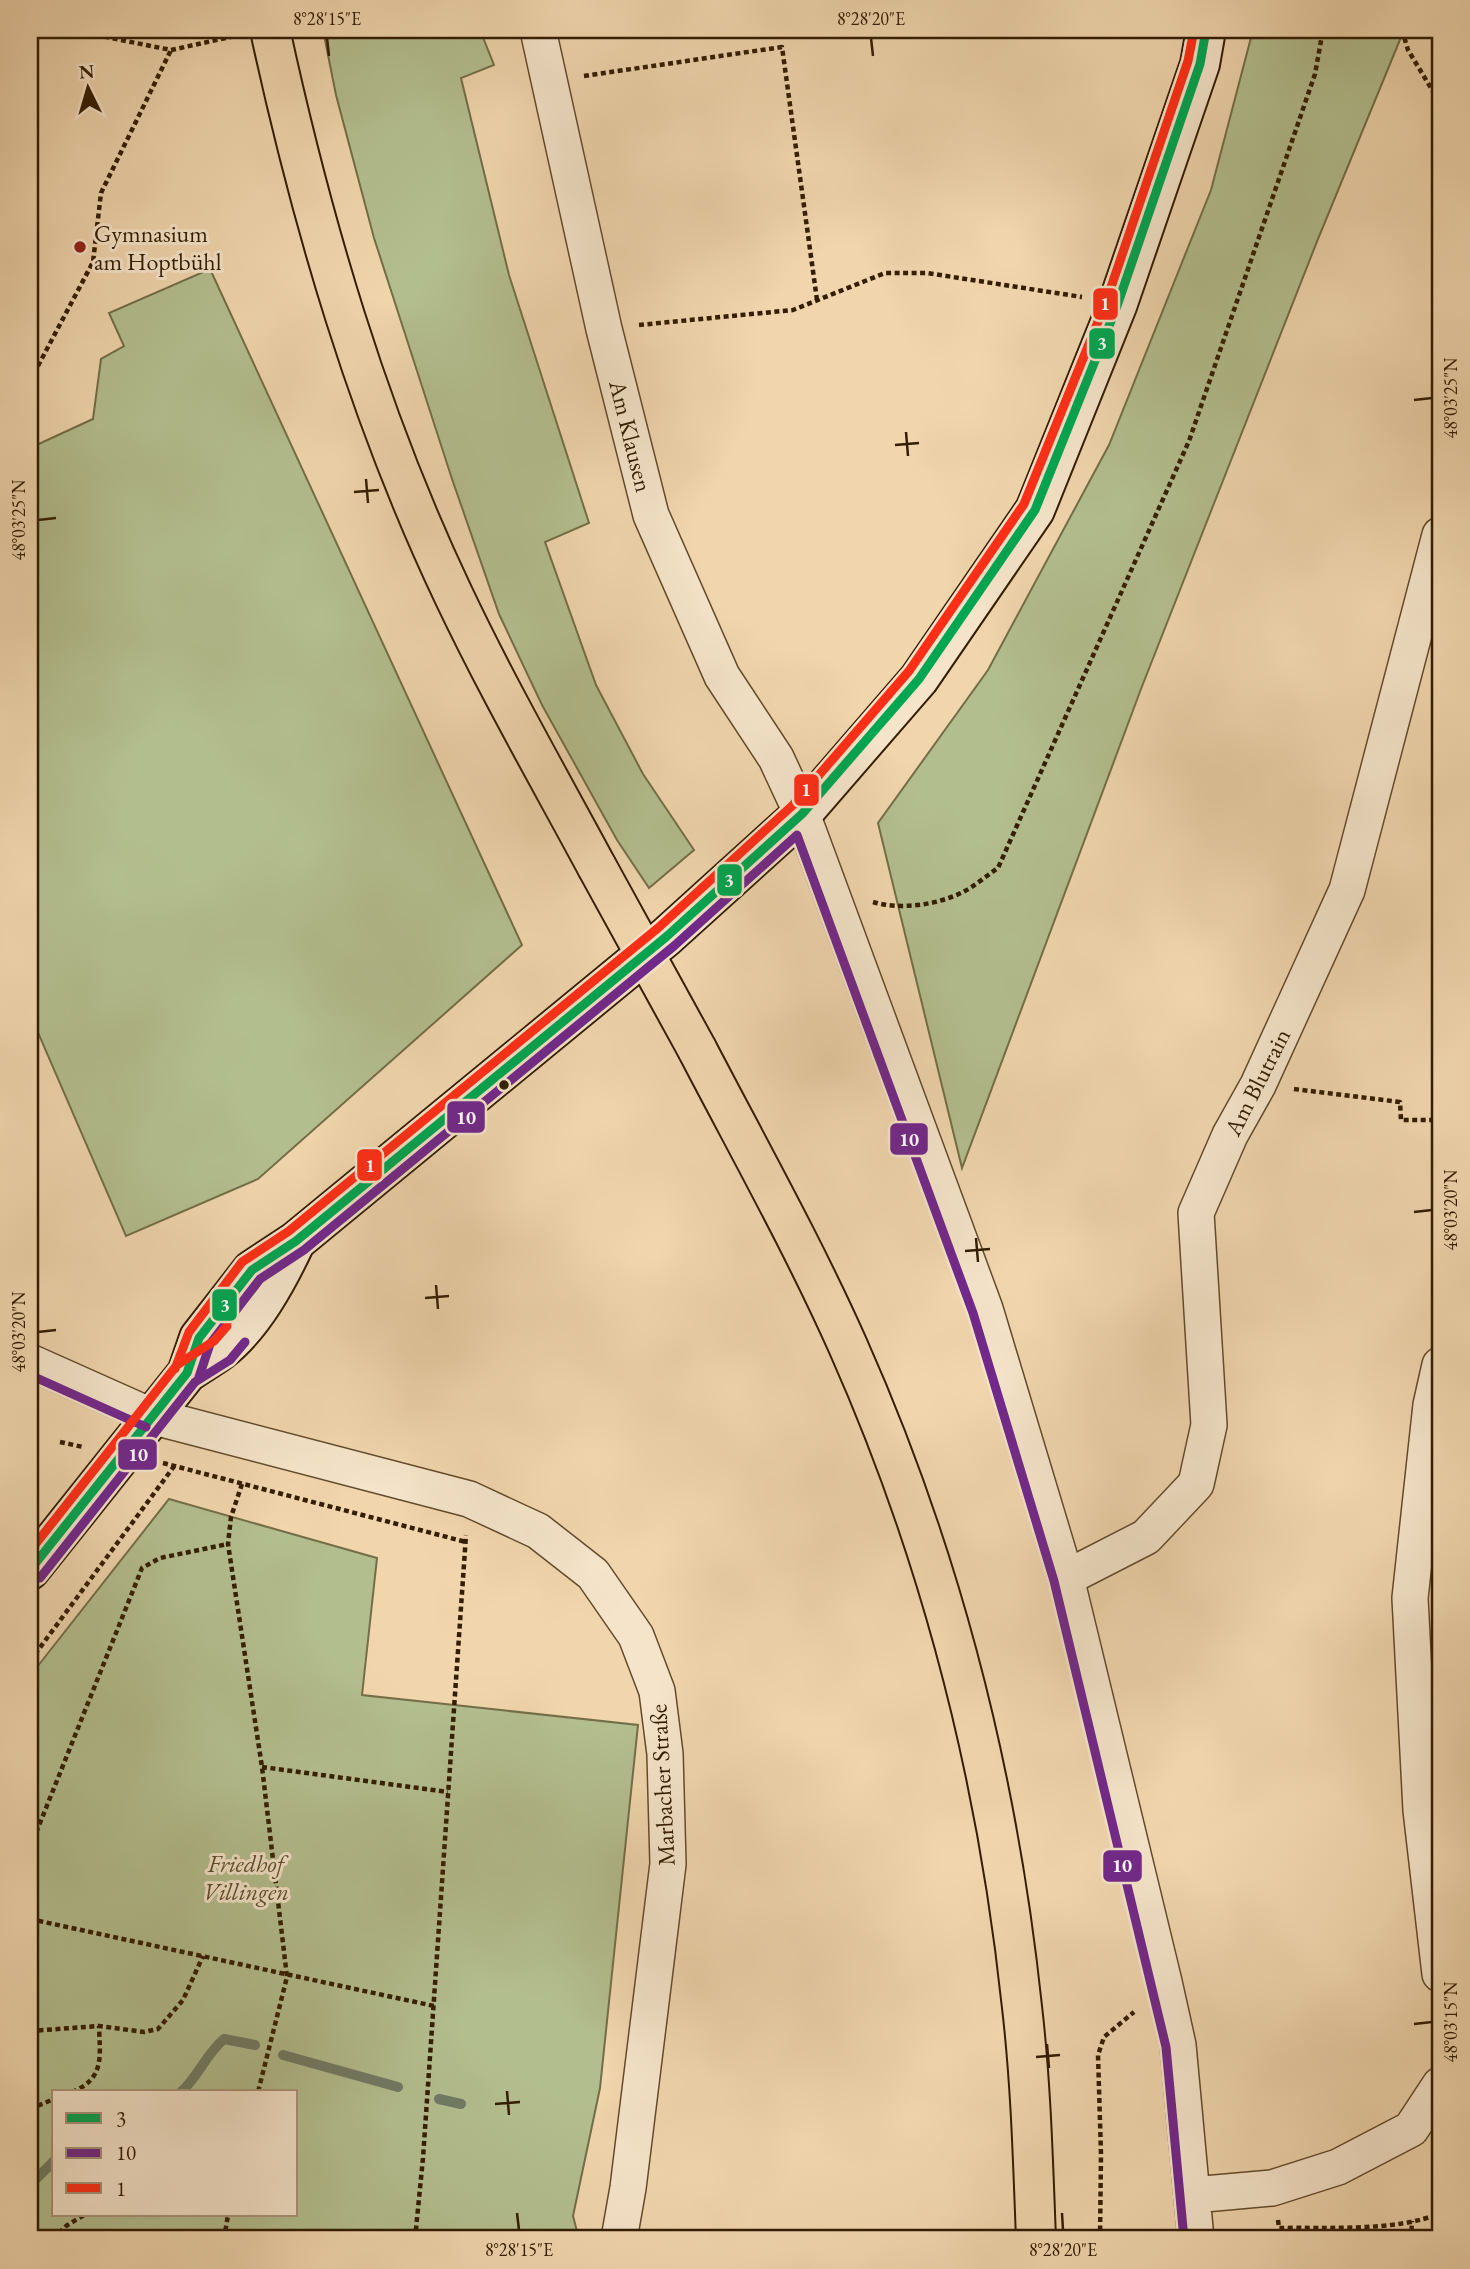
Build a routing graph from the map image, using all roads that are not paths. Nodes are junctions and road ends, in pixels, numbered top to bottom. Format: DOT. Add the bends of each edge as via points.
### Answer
graph roads {
  1 [pos="538,30"];
  2 [pos="1206,30"];
  3 [pos="253,33"];
  4 [pos="1440,535"];
  5 [pos="802,814"];
  6 [pos="30,1362"];
  7 [pos="1440,1365"];
  8 [pos="151,1416"];
  9 [pos="30,1570"];
  10 [pos="1066,1578"];
  11 [pos="1440,1974"];
  12 [pos="1440,2085"];
  13 [pos="1193,2195"];
  14 [pos="619,2239"];
  15 [pos="1036,2239"];
  16 [pos="1196,2239"];
  1 -- 5 [label="street, Am Klausen" via="604,329 651,514 722,676 776,758"];
  2 -- 5 [label="street" via="1200,64 1117,306 1035,510 919,679"];
  3 -- 15 [label="main road, bridge" via="279,75 311,205 374,405 452,592 806,1259 886,1438 919,1530 948,1623 994,1814 1023,2009"];
  4 -- 10 [label="street, Am Blutrain" via="1347,890 1196,1213 1209,1425 1196,1484 1146,1537"];
  5 -- 8 [label="street" via="666,937 296,1241 275,1287 237,1333 222,1350 187,1373"];
  5 -- 10 [label="street, Am Klausen" via="985,1309"];
  6 -- 8 [label="street, Marbacher Straße"];
  7 -- 11 [label="street" via="1431,1405 1410,1598 1422,1810"];
  8 -- 9 [label="street"];
  8 -- 14 [label="street, Marbacher Straße" via="469,1499 538,1531 593,1574 636,1636 657,1691 665,1754 668,1864"];
  10 -- 13 [label="street, Am Klausen" via="1178,2045"];
  12 -- 13 [label="street" via="1410,2129 1338,2167 1272,2188"];
  13 -- 16 [label="street, Am Klausen"];
}
